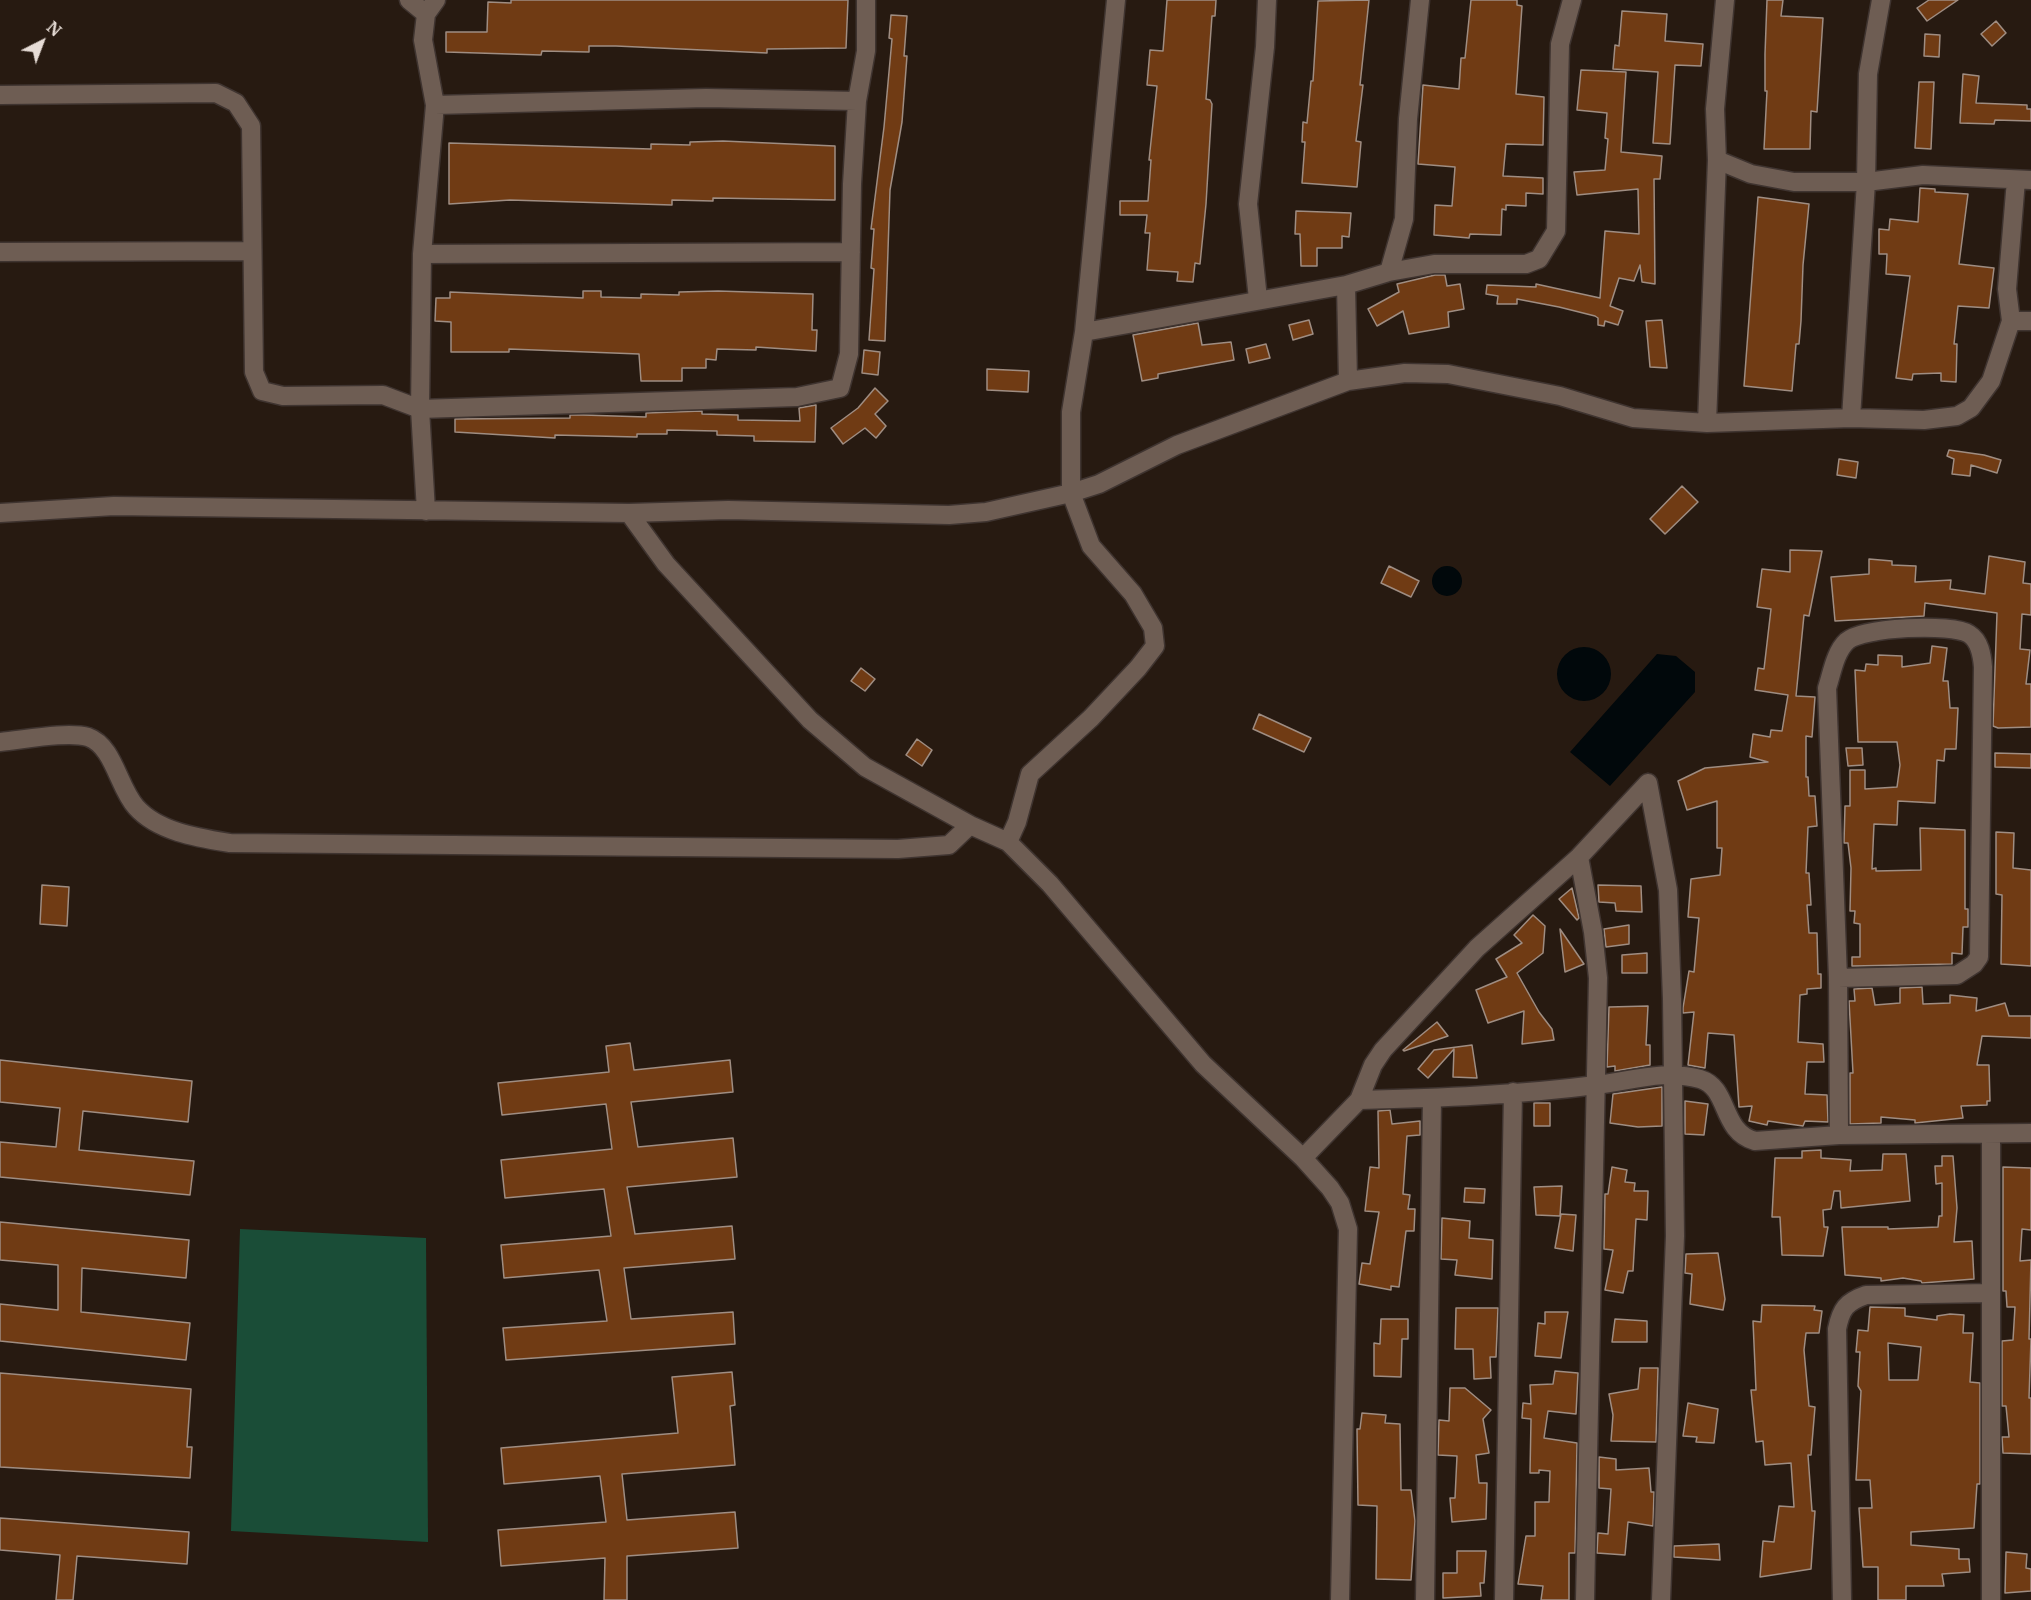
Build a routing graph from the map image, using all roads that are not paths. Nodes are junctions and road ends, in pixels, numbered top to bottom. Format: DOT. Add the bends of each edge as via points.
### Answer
graph roads {
  1 [pos="409,0"];
  2 [pos="866,0"];
  3 [pos="1116,0"];
  4 [pos="1267,0"];
  5 [pos="1420,0"];
  6 [pos="1572,0"];
  7 [pos="1725,0"];
  8 [pos="1881,0"];
  9 [pos="431,7"];
  10 [pos="0,95"];
  11 [pos="856,101"];
  12 [pos="435,105"];
  13 [pos="1717,160"];
  14 [pos="2024,180"];
  15 [pos="1866,182"];
  16 [pos="251,251"];
  17 [pos="0,252"];
  18 [pos="852,252"];
  19 [pos="422,254"];
  20 [pos="1389,272"];
  21 [pos="1346,285"];
  22 [pos="1258,299"];
  23 [pos="2011,321"];
  24 [pos="2031,321"];
  25 [pos="1084,332"];
  26 [pos="1348,381"];
  27 [pos="420,409"];
  28 [pos="1851,418"];
  29 [pos="1707,423"];
  30 [pos="1071,494"];
  31 [pos="426,511"];
  32 [pos="0,513"];
  33 [pos="629,513"];
  34 [pos="0,742"];
  35 [pos="970,825"];
  36 [pos="1008,842"];
  37 [pos="1579,857"];
  38 [pos="1838,978"];
  39 [pos="1673,1076"];
  40 [pos="1596,1085"];
  41 [pos="1513,1092"];
  42 [pos="1432,1098"];
  43 [pos="1359,1100"];
  44 [pos="2031,1133"];
  45 [pos="1991,1134"];
  46 [pos="1839,1135"];
  47 [pos="1304,1158"];
  48 [pos="1990,1293"];
  49 [pos="1340,1600"];
  50 [pos="1425,1600"];
  51 [pos="1504,1600"];
  52 [pos="1585,1600"];
  53 [pos="1661,1600"];
  54 [pos="1842,1600"];
  55 [pos="1991,1600"];
  1 -- 9 [label="street"];
  2 -- 11 [label="street" via="866,51"];
  3 -- 25 [label="street"];
  4 -- 22 [label="street" via="1248,204"];
  5 -- 20 [label="street" via="1408,119 1404,219"];
  6 -- 20 [label="street" via="1560,44 1556,231 1539,259 1526,264 1434,264"];
  7 -- 13 [label="street" via="1715,109"];
  8 -- 15 [label="street" via="1868,74"];
  9 -- 12 [label="street" via="423,40"];
  10 -- 16 [label="street" via="216,93 236,103 251,126"];
  11 -- 12 [label="street" via="706,98"];
  11 -- 18 [label="street"];
  12 -- 19 [label="street"];
  13 -- 15 [label="street" via="1751,174 1794,182"];
  13 -- 29 [label="street"];
  14 -- 15 [label="street" via="1923,175"];
  14 -- 23 [label="street" via="2007,289"];
  15 -- 28 [label="street"];
  16 -- 17 [label="street"];
  16 -- 27 [label="street" via="254,372 262,391 283,396 383,395"];
  18 -- 19 [label="street"];
  18 -- 27 [label="street" via="849,354 840,388 797,396"];
  19 -- 27 [label="street"];
  20 -- 21 [label="street"];
  21 -- 22 [label="street"];
  21 -- 26 [label="street"];
  22 -- 25 [label="street" via="1208,312"];
  23 -- 24 [label="street"];
  23 -- 28 [label="street" via="1991,381 1971,408 1957,416 1924,420"];
  25 -- 30 [label="street" via="1071,412"];
  26 -- 29 [label="street" via="1405,373 1448,374 1560,396 1633,418"];
  26 -- 30 [label="street" via="1177,445"];
  27 -- 31 [label="street"];
  28 -- 29 [label="street"];
  30 -- 33 [label="street" via="986,512 949,514 728,510"];
  30 -- 36 [label="street" via="1091,546 1133,594 1154,628 1155,646 1091,718 1030,774"];
  31 -- 32 [label="street" via="114,506"];
  31 -- 33 [label="street"];
  33 -- 35 [label="street" via="666,564 810,720 865,767"];
  34 -- 35 [label="street" via="79,735 96,741 106,749 122,788 138,809 191,837 230,843 898,849 950,845"];
  35 -- 36 [label="street"];
  36 -- 47 [label="street" via="1050,884 1203,1064"];
  37 -- 39 [label="street" via="1647,783 1668,890"];
  37 -- 40 [label="street" via="1598,978"];
  37 -- 43 [label="street" via="1477,948 1383,1050"];
  38 -- 38 [label="street" via="1827,688 1835,660 1845,642 1863,633 1958,628 1972,635 1981,650 1983,667 1979,957 1957,975"];
  38 -- 46 [label="street"];
  39 -- 40 [label="street" via="1659,1074"];
  39 -- 46 [label="street" via="1701,1080 1715,1088 1732,1125 1743,1137 1755,1141"];
  39 -- 53 [label="street" via="1675,1236"];
  40 -- 41 [label="street"];
  40 -- 52 [label="street"];
  41 -- 42 [label="street"];
  41 -- 51 [label="street"];
  42 -- 43 [label="street"];
  42 -- 50 [label="street"];
  43 -- 47 [label="street"];
  44 -- 45 [label="street"];
  45 -- 46 [label="street"];
  45 -- 48 [label="street"];
  47 -- 49 [label="street" via="1340,1203 1347,1228"];
  48 -- 54 [label="street" via="1866,1295 1840,1310 1837,1329"];
  48 -- 55 [label="street"];
}
